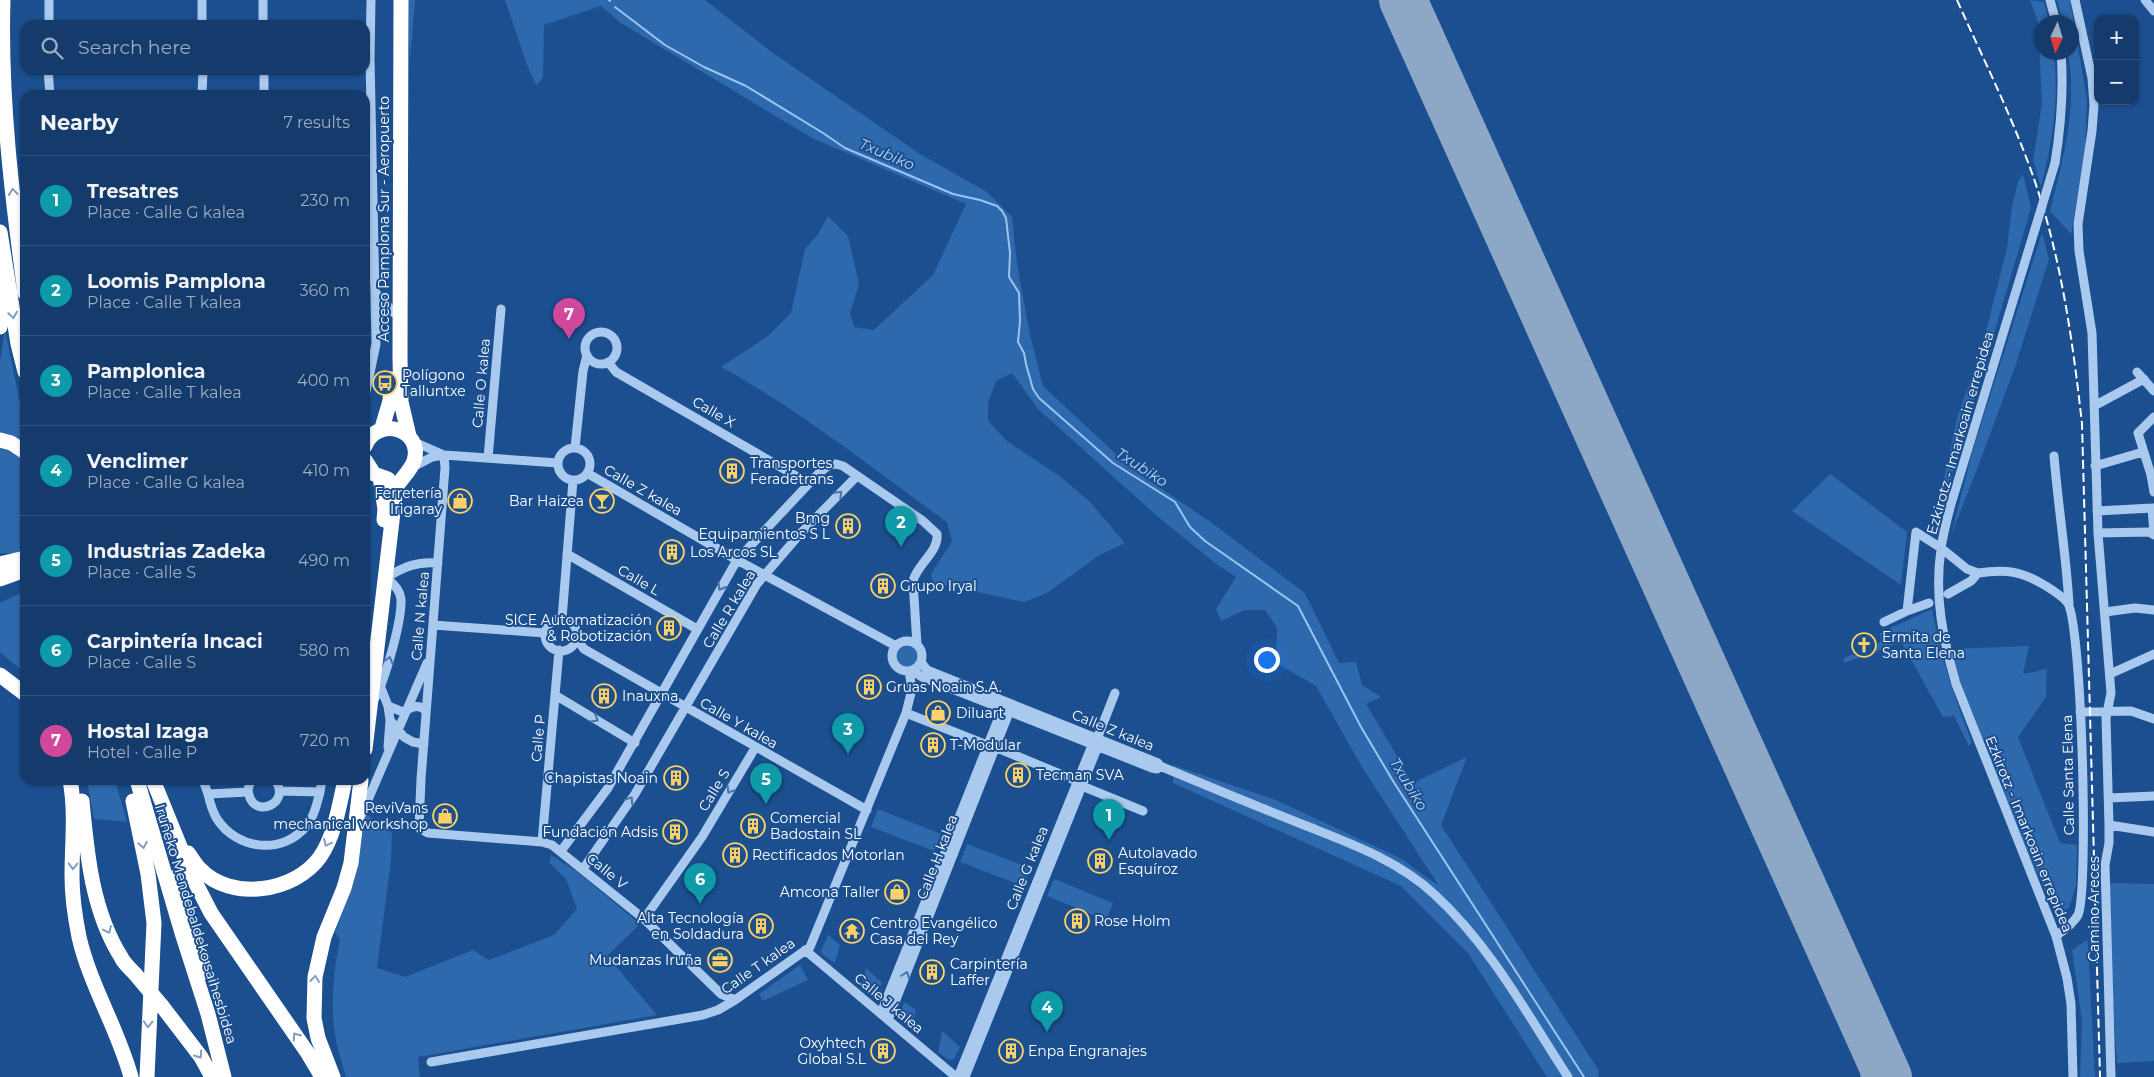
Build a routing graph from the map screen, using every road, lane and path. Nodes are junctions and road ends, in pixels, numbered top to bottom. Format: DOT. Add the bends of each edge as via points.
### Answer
graph roads {
  1 [pos="3,0"];
  2 [pos="49,0"];
  3 [pos="202,0"];
  4 [pos="263,0"];
  5 [pos="371,0"];
  6 [pos="392,0"];
  7 [pos="401,0"];
  8 [pos="407,0"];
  9 [pos="2050,0"];
  10 [pos="2075,0"];
  11 [pos="2145,0"];
  12 [pos="2154,11"];
  13 [pos="2054,15"];
  14 [pos="48,20"];
  15 [pos="202,20"];
  16 [pos="263,20"];
  17 [pos="370,20"];
  18 [pos="2062,60"];
  19 [pos="401,64"];
  20 [pos="48,75"];
  21 [pos="203,75"];
  22 [pos="264,75"];
  23 [pos="368,75"];
  24 [pos="50,90"];
  25 [pos="202,90"];
  26 [pos="264,90"];
  27 [pos="368,90"];
  28 [pos="370,185"];
  29 [pos="0,232"];
  30 [pos="20,249"];
  31 [pos="370,280"];
  32 [pos="376,280"];
  33 [pos="0,284"];
  34 [pos="376,293"];
  35 [pos="501,309"];
  36 [pos="394,312"];
  37 [pos="0,327"];
  38 [pos="20,352"];
  39 [pos="587,355"];
  40 [pos="608,362"];
  41 [pos="2137,372"];
  42 [pos="370,373"];
  43 [pos="2144,379"];
  44 [pos="2154,391"];
  45 [pos="2094,406"];
  46 [pos="2154,416"];
  47 [pos="382,428"];
  48 [pos="370,438"];
  49 [pos="411,439"];
  50 [pos="0,440"];
  51 [pos="575,448"];
  52 [pos="20,449"];
  53 [pos="2143,452"];
  54 [pos="444,455"];
  55 [pos="2054,456"];
  56 [pos="488,458"];
  57 [pos="558,463"];
  58 [pos="2096,466"];
  59 [pos="370,469"];
  60 [pos="407,471"];
  61 [pos="587,473"];
  62 [pos="857,476"];
  63 [pos="573,480"];
  64 [pos="808,483"];
  65 [pos="2154,492"];
  66 [pos="2153,508"];
  67 [pos="2097,511"];
  68 [pos="2098,533"];
  69 [pos="2154,535"];
  70 [pos="1941,548"];
  71 [pos="567,554"];
  72 [pos="20,559"];
  73 [pos="737,560"];
  74 [pos="438,563"];
  75 [pos="0,564"];
  76 [pos="20,572"];
  77 [pos="1978,573"];
  78 [pos="765,575"];
  79 [pos="386,578"];
  80 [pos="0,579"];
  81 [pos="1948,594"];
  82 [pos="1929,603"];
  83 [pos="2069,604"];
  84 [pos="2154,610"];
  85 [pos="1907,611"];
  86 [pos="2105,612"];
  87 [pos="562,619"];
  88 [pos="1884,622"];
  89 [pos="433,625"];
  90 [pos="698,629"];
  91 [pos="545,633"];
  92 [pos="576,638"];
  93 [pos="370,639"];
  94 [pos="917,645"];
  95 [pos="896,646"];
  96 [pos="559,650"];
  97 [pos="430,654"];
  98 [pos="2154,654"];
  99 [pos="921,662"];
  100 [pos="0,663"];
  101 [pos="911,670"];
  102 [pos="2110,674"];
  103 [pos="0,675"];
  104 [pos="20,678"];
  105 [pos="381,688"];
  106 [pos="20,690"];
  107 [pos="1115,693"];
  108 [pos="661,694"];
  109 [pos="556,696"];
  110 [pos="371,705"];
  111 [pos="388,706"];
  112 [pos="1007,707"];
  113 [pos="686,708"];
  114 [pos="408,709"];
  115 [pos="426,711"];
  116 [pos="2109,711"];
  117 [pos="370,712"];
  118 [pos="2080,712"];
  119 [pos="906,713"];
  120 [pos="2154,719"];
  121 [pos="390,720"];
  122 [pos="398,730"];
  123 [pos="1096,742"];
  124 [pos="635,743"];
  125 [pos="424,744"];
  126 [pos="991,746"];
  127 [pos="755,748"];
  128 [pos="387,755"];
  129 [pos="421,779"];
  130 [pos="1080,784"];
  131 [pos="71,785"];
  132 [pos="78,785"];
  133 [pos="129,785"];
  134 [pos="138,785"];
  135 [pos="150,785"];
  136 [pos="156,785"];
  137 [pos="205,785"];
  138 [pos="250,785"];
  139 [pos="278,785"];
  140 [pos="321,785"];
  141 [pos="344,785"];
  142 [pos="361,785"];
  143 [pos="280,790"];
  144 [pos="248,792"];
  145 [pos="320,792"];
  146 [pos="208,794"];
  147 [pos="2154,796"];
  148 [pos="2109,798"];
  149 [pos="867,810"];
  150 [pos="1143,811"];
  151 [pos="79,816"];
  152 [pos="2110,825"];
  153 [pos="171,827"];
  154 [pos="356,828"];
  155 [pos="2154,832"];
  156 [pos="542,842"];
  157 [pos="561,851"];
  158 [pos="583,870"];
  159 [pos="644,919"];
  160 [pos="2056,936"];
  161 [pos="805,950"];
  162 [pos="735,1000"];
  163 [pos="881,1013"];
  164 [pos="888,1020"];
  165 [pos="431,1062"];
  166 [pos="131,1077"];
  167 [pos="147,1077"];
  168 [pos="212,1077"];
  169 [pos="224,1077"];
  170 [pos="234,1077"];
  171 [pos="322,1077"];
  172 [pos="333,1077"];
  173 [pos="957,1077"];
  174 [pos="966,1077"];
  175 [pos="1568,1077"];
  176 [pos="2073,1077"];
  177 [pos="2110,1077"];
  30 -- 1 [label="highway, one-way" via="10,162 3,58"];
  2 -- 14 [label="street"];
  3 -- 15 [label="street"];
  4 -- 16 [label="street"];
  5 -- 17 [label="street"];
  6 -- 36 [label="highway, Acceso Pamplona Sur - Aeropuerto"];
  7 -- 19 [label="highway, Acceso Pamplona Sur - Aeropuerto"];
  8 -- 19 [label="highway" via="406,41"];
  9 -- 13 [label="street"];
  10 -- 45 [label="street, Camino Areces" via="2092,78 2094,105 2078,224 2079,251 2090,314"];
  11 -- 12 [label="street"];
  18 -- 70 [label="street, Ezkirotz - Imarkoain errepidea, bridge" via="2064,85 2055,163 1951,504"];
  19 -- 49 [label="highway, Acceso Pamplona Sur - Aeropuerto" via="400,358 402,408"];
  20 -- 24 [label="street"];
  21 -- 25 [label="street"];
  22 -- 26 [label="street"];
  23 -- 27 [label="street"];
  28 -- 32 [label="street"];
  29 -- 38 [label="highway, one-way"];
  31 -- 32 [label="street"];
  32 -- 34 [label="street"];
  33 -- 37 [label="highway"];
  34 -- 36 [label="street"];
  34 -- 42 [label="street" via="376,344"];
  35 -- 56 [label="street, Calle O kalea"];
  36 -- 47 [label="highway, Acceso Pamplona Sur - Aeropuerto" via="390,401"];
  39 -- 40 [label="street" via="596,363"];
  39 -- 40 [label="street" via="586,345 591,336 606,332 614,339 617,349"];
  39 -- 51 [label="street"];
  40 -- 64 [label="street, Calle X" via="616,372"];
  41 -- 43 [label="street"];
  43 -- 44 [label="street"];
  43 -- 45 [label="street"];
  45 -- 58 [label="street, Camino Areces"];
  46 -- 53 [label="street" via="2138,433"];
  47 -- 48 [label="highway"];
  47 -- 49 [label="highway" via="397,428"];
  49 -- 54 [label="street"];
  49 -- 60 [label="highway, Acceso Pamplona Sur - Aeropuerto" via="414,461"];
  50 -- 52 [label="highway"];
  51 -- 57 [label="street" via="561,453"];
  51 -- 61 [label="street" via="582,450 590,460"];
  53 -- 58 [label="street"];
  53 -- 65 [label="street"];
  54 -- 56 [label="street"];
  54 -- 60 [label="street" via="432,457"];
  54 -- 74 [label="street, Calle N kalea"];
  55 -- 83 [label="street, Calle Santa Elena"];
  56 -- 57 [label="street"];
  57 -- 63 [label="street" via="563,476"];
  58 -- 67 [label="street, Camino Areces"];
  59 -- 60 [label="highway" via="388,479"];
  59 -- 93 [label="highway" via="386,508"];
  60 -- 79 [label="highway, Acceso Pamplona Sur - Aeropuerto" via="396,487"];
  61 -- 63 [label="street"];
  61 -- 73 [label="street, Calle Z kalea"];
  62 -- 64 [label="street, Calle R kalea" via="836,464 829,465"];
  78 -- 62 [label="street, Calle R kalea, one-way"];
  62 -- 94 [label="street" via="924,521 937,534 935,547 913,581"];
  63 -- 71 [label="street"];
  64 -- 73 [label="street, Calle R kalea"];
  66 -- 67 [label="street"];
  66 -- 69 [label="street"];
  67 -- 68 [label="street, Camino Areces"];
  68 -- 69 [label="street" via="2149,532"];
  68 -- 86 [label="street, Camino Areces"];
  70 -- 77 [label="street" via="1967,569"];
  70 -- 85 [label="street" via="1916,532"];
  70 -- 160 [label="street, Ezkirotz - Imarkoain errepidea" via="1938,602 1944,641 1956,684"];
  71 -- 87 [label="street"];
  71 -- 90 [label="street, Calle L"];
  72 -- 75 [label="highway"];
  73 -- 78 [label="street, Calle Z kalea"];
  73 -- 90 [label="street, Calle R kalea, one-way"];
  74 -- 79 [label="street" via="403,567"];
  74 -- 89 [label="street, Calle N kalea"];
  76 -- 80 [label="highway"];
  77 -- 81 [label="street" via="1971,581"];
  77 -- 83 [label="street" via="2011,570 2029,576"];
  78 -- 95 [label="street, Calle Z kalea"];
  78 -- 113 [label="street, Calle R kalea"];
  105 -- 79 [label="street, one-way" via="401,600 394,583"];
  79 -- 110 [label="highway, Acceso Pamplona Sur - Aeropuerto"];
  82 -- 85 [label="street"];
  83 -- 118 [label="street, Calle Santa Elena" via="2078,651"];
  84 -- 86 [label="street" via="2135,608"];
  85 -- 88 [label="street"];
  86 -- 102 [label="street, Camino Areces"];
  87 -- 91 [label="street" via="551,623"];
  87 -- 92 [label="street" via="572,623"];
  89 -- 91 [label="street"];
  89 -- 97 [label="street, Calle N kalea"];
  90 -- 108 [label="street, Calle R kalea"];
  91 -- 96 [label="street" via="549,645"];
  92 -- 96 [label="street" via="572,646"];
  92 -- 108 [label="street, Calle Y kalea" via="584,649"];
  94 -- 95 [label="street" via="909,641"];
  94 -- 99 [label="street" via="922,652"];
  95 -- 101 [label="street" via="892,655 895,664 902,670"];
  96 -- 109 [label="street, Calle P"];
  97 -- 114 [label="street"];
  97 -- 115 [label="street, Calle N kalea"];
  98 -- 102 [label="street"];
  99 -- 101 [label="street"];
  99 -- 112 [label="street, Calle Z kalea" via="927,670"];
  100 -- 104 [label="highway"];
  101 -- 112 [label="street, Calle Z kalea" via="922,677"];
  101 -- 119 [label="street, Calle T kalea" via="912,689"];
  102 -- 116 [label="street, Camino Areces"];
  103 -- 106 [label="highway"];
  105 -- 110 [label="street"];
  105 -- 111 [label="street"];
  107 -- 123 [label="street, Calle G kalea"];
  108 -- 113 [label="street, Calle Y kalea"];
  108 -- 124 [label="street, Calle R kalea"];
  109 -- 124 [label="street, Calle P, one-way"];
  109 -- 156 [label="street, Calle P"];
  110 -- 117 [label="highway, Acceso Pamplona Sur - Aeropuerto"];
  111 -- 114 [label="street" via="399,711"];
  111 -- 121 [label="street"];
  112 -- 123 [label="street, Calle Z kalea"];
  112 -- 126 [label="street, Calle H kalea"];
  113 -- 127 [label="street, Calle Y kalea"];
  158 -- 113 [label="street, Calle R kalea, one-way" via="635,794"];
  114 -- 115 [label="street" via="418,706"];
  114 -- 122 [label="street"];
  115 -- 125 [label="street, Calle N kalea"];
  116 -- 118 [label="street"];
  116 -- 120 [label="street" via="2131,711"];
  116 -- 148 [label="street, Camino Areces" via="2106,718"];
  118 -- 160 [label="street, Calle Santa Elena" via="2082,893 2078,915"];
  119 -- 126 [label="street"];
  119 -- 149 [label="street, Calle T kalea"];
  121 -- 122 [label="street"];
  121 -- 128 [label="street"];
  122 -- 125 [label="street" via="407,740"];
  122 -- 128 [label="street"];
  123 -- 130 [label="street, Calle G kalea"];
  123 -- 175 [label="street, Calle Z kalea" via="1152,768 1160,766 1360,848 1408,874 1433,892 1485,949"];
  124 -- 157 [label="street, Calle R kalea" via="608,788"];
  125 -- 129 [label="street, Calle N kalea"];
  126 -- 130 [label="street"];
  126 -- 163 [label="street, Calle H kalea"];
  164 -- 126 [label="street, Calle H kalea, one-way"];
  127 -- 149 [label="street, Calle Y kalea"];
  127 -- 159 [label="street, Calle S, one-way" via="702,837"];
  128 -- 154 [label="street"];
  129 -- 156 [label="street, Calle V" via="419,828 428,833"];
  130 -- 150 [label="street"];
  130 -- 173 [label="street, Calle G kalea"];
  130 -- 174 [label="street, Calle G kalea"];
  131 -- 151 [label="highway"];
  132 -- 151 [label="highway"];
  133 -- 167 [label="highway, one-way" via="148,874 154,923"];
  134 -- 169 [label="highway, Iruñeko Mendebaldeko saihesbidea"];
  135 -- 170 [label="highway, Iruñeko Mendebaldeko saihesbidea"];
  136 -- 153 [label="highway"];
  137 -- 146 [label="street"];
  138 -- 144 [label="street"];
  139 -- 143 [label="street"];
  140 -- 145 [label="street"];
  141 -- 153 [label="highway, one-way" via="333,829 320,858 296,878 283,884 256,889 214,880 200,869"];
  142 -- 154 [label="highway"];
  143 -- 144 [label="street" via="276,801 262,807 252,802"];
  143 -- 145 [label="street"];
  144 -- 146 [label="street"];
  145 -- 146 [label="street" via="308,824 281,844 267,846 238,840 228,832 214,814"];
  147 -- 148 [label="street"];
  148 -- 152 [label="street, Camino Areces"];
  149 -- 161 [label="street, Calle T kalea" via="814,942"];
  151 -- 166 [label="highway, one-way" via="72,877 74,909 89,968"];
  151 -- 168 [label="highway, one-way, bridge" via="98,910 121,958 162,1006 201,1057"];
  152 -- 155 [label="street"];
  152 -- 177 [label="street, Camino Areces" via="2105,865"];
  171 -- 153 [label="highway, one-way" via="211,913"];
  172 -- 154 [label="highway, one-way" via="314,1018 315,976 324,937 351,863"];
  156 -- 157 [label="street, Calle V"];
  157 -- 158 [label="street, Calle V"];
  158 -- 159 [label="street, Calle V"];
  159 -- 162 [label="street, Calle V" via="721,994"];
  160 -- 176 [label="street, Ezkirotz - Imarkoain errepidea" via="2071,1004"];
  161 -- 162 [label="street, Calle T kalea"];
  161 -- 163 [label="street, Calle J kalea"];
  162 -- 165 [label="street, Calle T kalea" via="718,1010 672,1022"];
  163 -- 164 [label="street, Calle J kalea"];
  164 -- 173 [label="street, Calle J kalea"];
}
